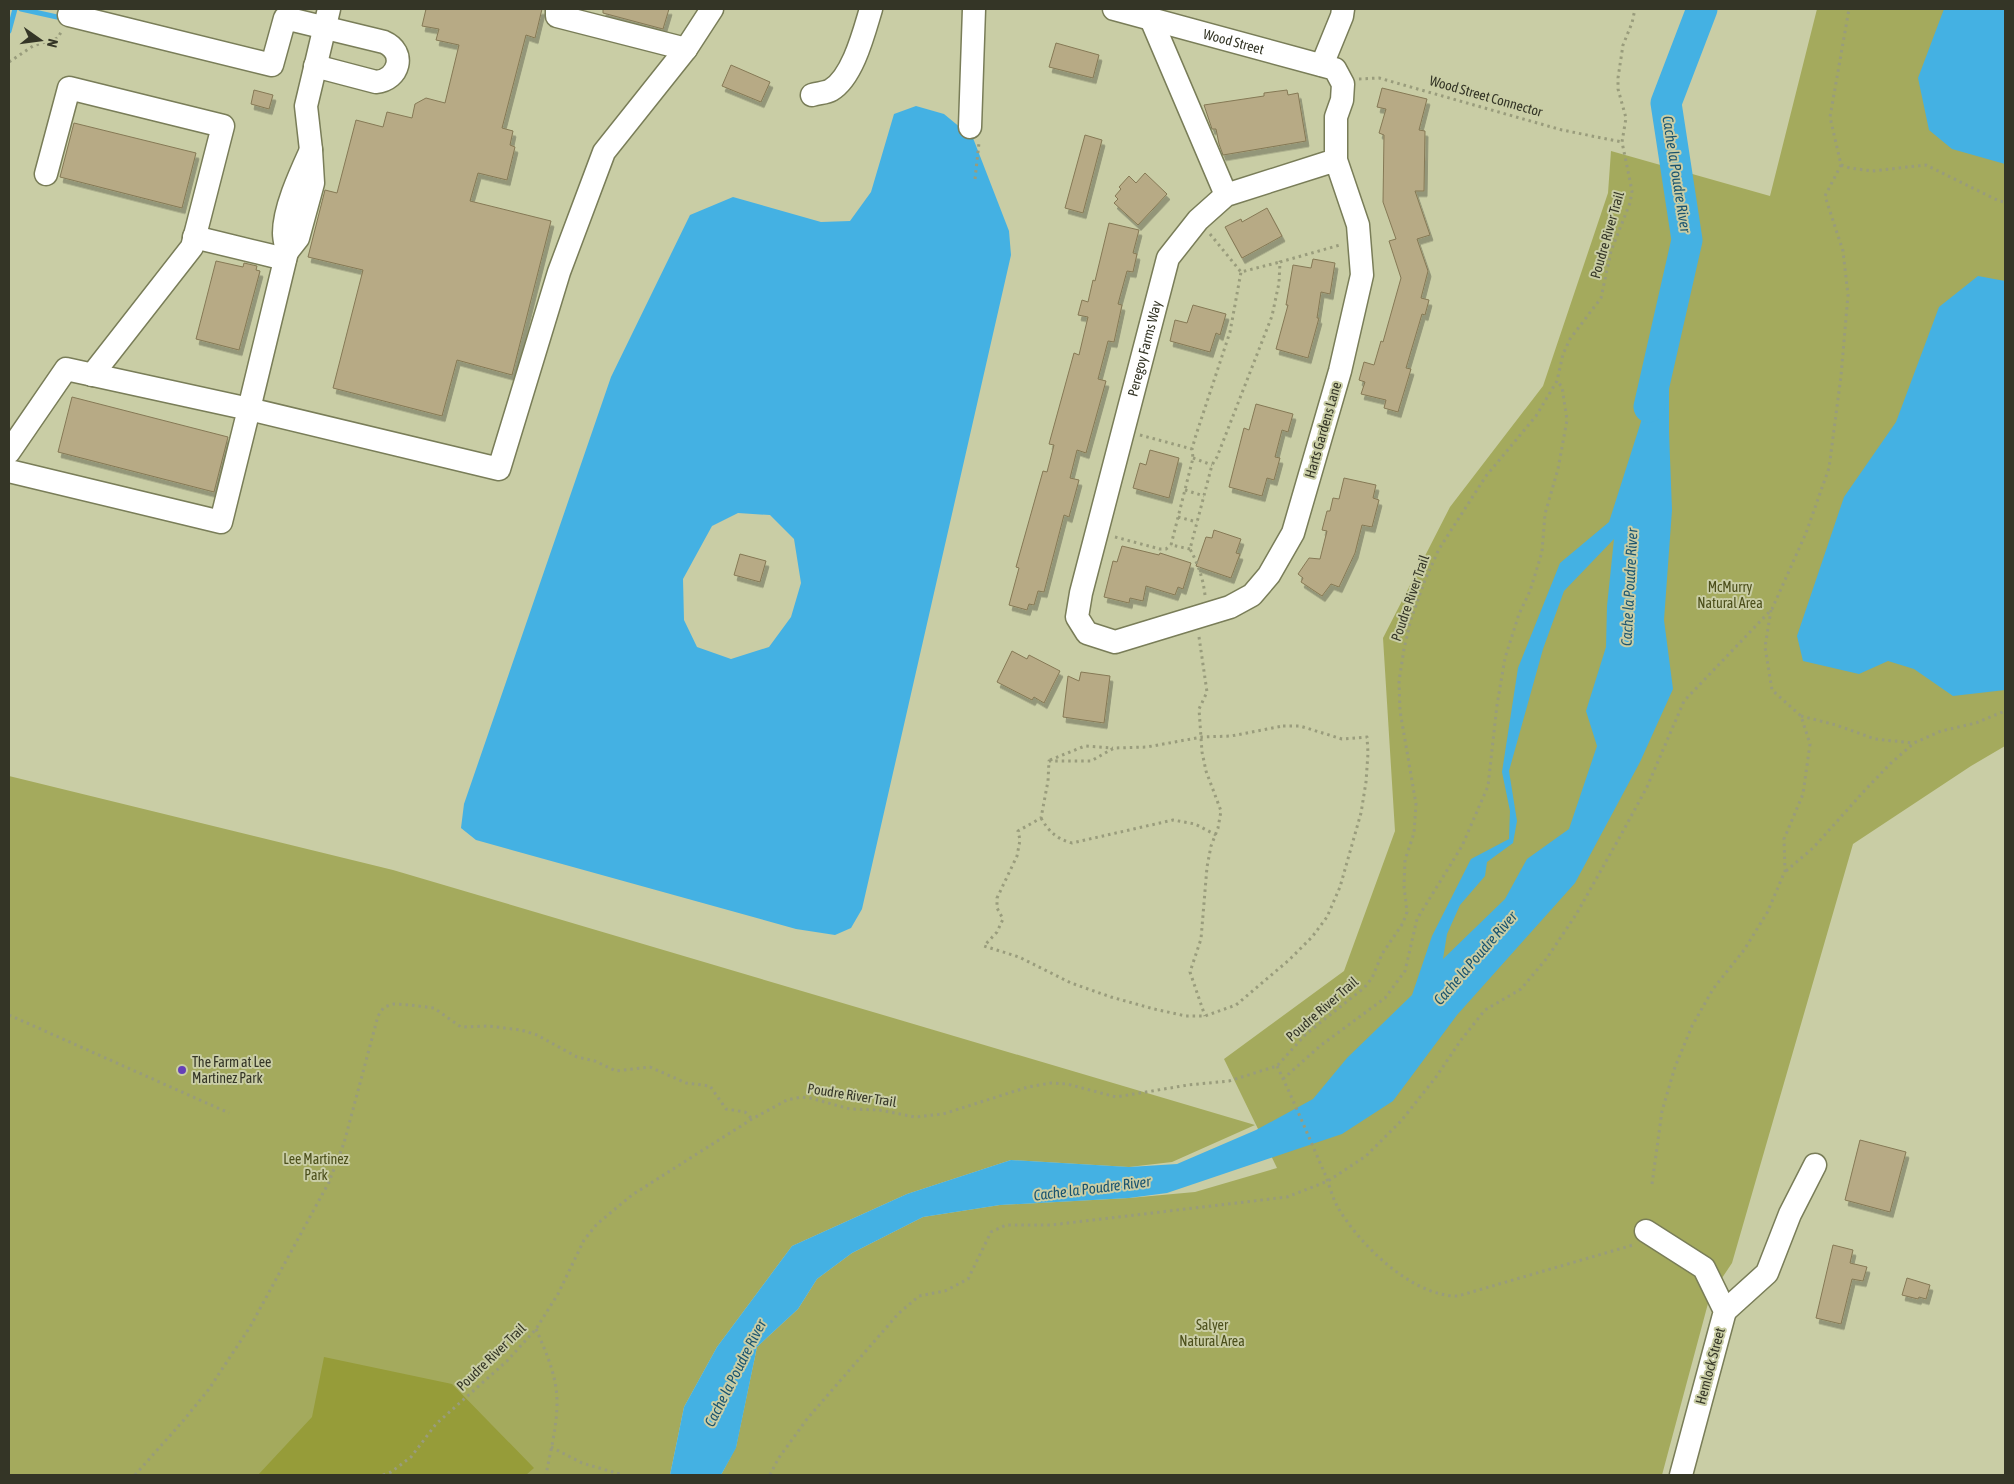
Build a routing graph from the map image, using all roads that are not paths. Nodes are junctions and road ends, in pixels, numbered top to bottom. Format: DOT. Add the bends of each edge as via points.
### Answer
graph roads {
  1 [pos="557,9"];
  2 [pos="712,9"];
  3 [pos="870,9"];
  4 [pos="974,9"];
  5 [pos="1114,9"];
  6 [pos="1343,9"];
  7 [pos="70,12"];
  8 [pos="327,18"];
  9 [pos="1151,19"];
  10 [pos="686,49"];
  11 [pos="1322,65"];
  12 [pos="316,66"];
  13 [pos="1343,84"];
  14 [pos="812,95"];
  15 [pos="970,122"];
  16 [pos="1336,160"];
  17 [pos="46,174"];
  18 [pos="1226,195"];
  19 [pos="194,238"];
  20 [pos="286,256"];
  21 [pos="92,374"];
  22 [pos="249,409"];
  23 [pos="9,452"];
  24 [pos="9,471"];
  25 [pos="1087,633"];
  26 [pos="1815,1165"];
  27 [pos="1640,1238"];
  28 [pos="1725,1311"];
  29 [pos="1681,1475"];
  1 -- 10 [label="street" via="558,16"];
  2 -- 10 [label="street"];
  3 -- 14 [label="street" via="846,75 831,90"];
  4 -- 15 [label="street"];
  5 -- 9 [label="street, Wood Street"];
  6 -- 11 [label="street"];
  7 -- 8 [label="street" via="272,65 285,18"];
  8 -- 12 [label="street"];
  8 -- 12 [label="street" via="390,45 396,51 396,70 385,81 376,82"];
  9 -- 11 [label="street, Wood Street"];
  9 -- 18 [label="street"];
  10 -- 22 [label="street" via="604,152 559,272 499,469"];
  11 -- 13 [label="street, Wood Street" via="1335,69"];
  12 -- 20 [label="street" via="306,106 311,150 297,179 288,210 284,232"];
  13 -- 16 [label="street, Harts Gardens Lane" via="1336,117"];
  16 -- 18 [label="street, Peregoy Farms Way"];
  16 -- 25 [label="street, Harts Gardens Lane" via="1358,225 1362,275 1340,370 1293,533 1269,575 1252,595 1230,607 1115,642"];
  17 -- 19 [label="street" via="69,88 222,126"];
  18 -- 25 [label="street, Peregoy Farms Way" via="1198,220 1168,258 1081,593 1077,617"];
  19 -- 20 [label="street"];
  19 -- 21 [label="street" via="192,247"];
  20 -- 22 [label="street"];
  21 -- 22 [label="street"];
  21 -- 23 [label="street" via="66,369"];
  22 -- 24 [label="street" via="222,522"];
  26 -- 28 [label="street" via="1790,1214 1767,1273"];
  27 -- 28 [label="street, Hemlock Street" via="1704,1268"];
  28 -- 29 [label="street, Hemlock Street"];
}
